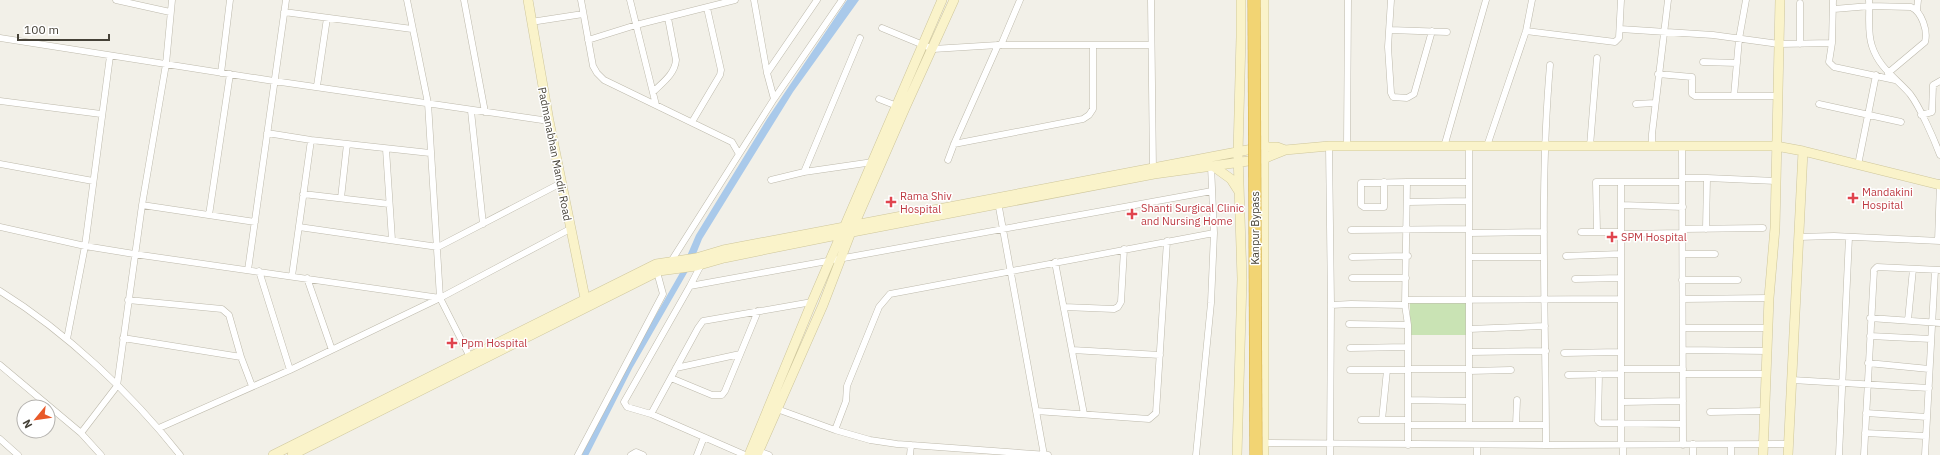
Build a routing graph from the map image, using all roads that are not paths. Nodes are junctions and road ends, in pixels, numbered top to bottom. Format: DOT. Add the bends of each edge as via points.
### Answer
graph roads {
  1 [pos="116,0"];
  2 [pos="172,0"];
  3 [pos="230,0"];
  4 [pos="286,0"];
  5 [pos="407,0"];
  6 [pos="464,0"];
  7 [pos="528,0"];
  8 [pos="581,0"];
  9 [pos="630,0"];
  10 [pos="735,0"];
  11 [pos="754,0"];
  12 [pos="817,0"];
  13 [pos="842,0"];
  14 [pos="942,0"];
  15 [pos="954,0"];
  16 [pos="1020,0"];
  17 [pos="1151,0"];
  18 [pos="1241,0"];
  19 [pos="1246,0"];
  20 [pos="1254,0"];
  21 [pos="1264,0"];
  22 [pos="1348,0"];
  23 [pos="1391,0"];
  24 [pos="1486,0"];
  25 [pos="1532,0"];
  26 [pos="1621,0"];
  27 [pos="1668,0"];
  28 [pos="1746,0"];
  29 [pos="1780,0"];
  30 [pos="1833,0"];
  31 [pos="1918,0"];
  32 [pos="1800,3"];
  33 [pos="1870,3"];
  34 [pos="707,8"];
  35 [pos="1834,9"];
  36 [pos="1917,10"];
  37 [pos="170,12"];
  38 [pos="284,12"];
  39 [pos="583,14"];
  40 [pos="327,18"];
  41 [pos="668,18"];
  42 [pos="532,22"];
  43 [pos="636,25"];
  44 [pos="882,28"];
  45 [pos="412,29"];
  46 [pos="1620,29"];
  47 [pos="1390,30"];
  48 [pos="1432,31"];
  49 [pos="1526,31"];
  50 [pos="1448,32"];
  51 [pos="1664,32"];
  52 [pos="0,38"];
  53 [pos="860,38"];
  54 [pos="1739,39"];
  55 [pos="588,40"];
  56 [pos="1832,43"];
  57 [pos="1779,44"];
  58 [pos="1800,44"];
  59 [pos="1000,45"];
  60 [pos="1093,45"];
  61 [pos="1151,45"];
  62 [pos="923,46"];
  63 [pos="933,48"];
  64 [pos="110,56"];
  65 [pos="1597,58"];
  66 [pos="1703,62"];
  67 [pos="1737,62"];
  68 [pos="166,64"];
  69 [pos="1550,65"];
  70 [pos="220,73"];
  71 [pos="767,73"];
  72 [pos="1888,73"];
  73 [pos="230,74"];
  74 [pos="1658,74"];
  75 [pos="1876,75"];
  76 [pos="1894,80"];
  77 [pos="274,81"];
  78 [pos="1940,81"];
  79 [pos="318,86"];
  80 [pos="653,92"];
  81 [pos="1734,96"];
  82 [pos="1778,96"];
  83 [pos="774,99"];
  84 [pos="879,99"];
  85 [pos="0,101"];
  86 [pos="428,103"];
  87 [pos="1655,103"];
  88 [pos="1636,104"];
  89 [pos="1818,104"];
  90 [pos="656,105"];
  91 [pos="897,106"];
  92 [pos="471,111"];
  93 [pos="485,112"];
  94 [pos="101,114"];
  95 [pos="1921,115"];
  96 [pos="1868,116"];
  97 [pos="549,122"];
  98 [pos="692,122"];
  99 [pos="1901,122"];
  100 [pos="267,133"];
  101 [pos="1239,135"];
  102 [pos="310,140"];
  103 [pos="347,144"];
  104 [pos="954,144"];
  105 [pos="1329,146"];
  106 [pos="1347,146"];
  107 [pos="1469,146"];
  108 [pos="1487,146"];
  109 [pos="1545,146"];
  110 [pos="1590,146"];
  111 [pos="1652,146"];
  112 [pos="1776,146"];
  113 [pos="1263,147"];
  114 [pos="1444,147"];
  115 [pos="1682,147"];
  116 [pos="386,149"];
  117 [pos="1285,150"];
  118 [pos="1803,151"];
  119 [pos="430,153"];
  120 [pos="739,154"];
  121 [pos="1940,155"];
  122 [pos="1218,156"];
  123 [pos="1238,157"];
  124 [pos="1263,159"];
  125 [pos="948,160"];
  126 [pos="873,162"];
  127 [pos="0,164"];
  128 [pos="1858,165"];
  129 [pos="1212,166"];
  130 [pos="1153,170"];
  131 [pos="804,172"];
  132 [pos="1707,178"];
  133 [pos="771,180"];
  134 [pos="1682,180"];
  135 [pos="93,181"];
  136 [pos="1776,181"];
  137 [pos="1384,182"];
  138 [pos="1407,182"];
  139 [pos="1469,182"];
  140 [pos="1621,182"];
  141 [pos="561,183"];
  142 [pos="1940,184"];
  143 [pos="1212,190"];
  144 [pos="1238,190"];
  145 [pos="303,194"];
  146 [pos="341,198"];
  147 [pos="998,200"];
  148 [pos="1469,201"];
  149 [pos="1408,202"];
  150 [pos="389,204"];
  151 [pos="142,205"];
  152 [pos="1621,205"];
  153 [pos="1683,207"];
  154 [pos="209,215"];
  155 [pos="255,222"];
  156 [pos="483,224"];
  157 [pos="299,227"];
  158 [pos="0,228"];
  159 [pos="1763,228"];
  160 [pos="570,229"];
  161 [pos="849,229"];
  162 [pos="1003,229"];
  163 [pos="1408,229"];
  164 [pos="1706,229"];
  165 [pos="1351,230"];
  166 [pos="1469,231"];
  167 [pos="1683,231"];
  168 [pos="1544,232"];
  169 [pos="1581,232"];
  170 [pos="1597,232"];
  171 [pos="1214,233"];
  172 [pos="1621,233"];
  173 [pos="1798,237"];
  174 [pos="1849,237"];
  175 [pos="392,240"];
  176 [pos="1939,241"];
  177 [pos="1167,242"];
  178 [pos="85,246"];
  179 [pos="438,247"];
  180 [pos="1124,250"];
  181 [pos="134,254"];
  182 [pos="1621,254"];
  183 [pos="1683,254"];
  184 [pos="1715,254"];
  185 [pos="1408,256"];
  186 [pos="1544,256"];
  187 [pos="1566,256"];
  188 [pos="1352,257"];
  189 [pos="1469,257"];
  190 [pos="842,258"];
  191 [pos="831,259"];
  192 [pos="699,262"];
  193 [pos="1055,262"];
  194 [pos="675,266"];
  195 [pos="1913,269"];
  196 [pos="248,270"];
  197 [pos="1010,270"];
  198 [pos="1937,270"];
  199 [pos="259,271"];
  200 [pos="657,272"];
  201 [pos="292,276"];
  202 [pos="307,278"];
  203 [pos="1352,278"];
  204 [pos="1406,278"];
  205 [pos="1620,278"];
  206 [pos="1575,279"];
  207 [pos="1682,280"];
  208 [pos="1738,280"];
  209 [pos="690,286"];
  210 [pos="0,291"];
  211 [pos="1937,294"];
  212 [pos="440,298"];
  213 [pos="1769,298"];
  214 [pos="1469,299"];
  215 [pos="1620,299"];
  216 [pos="1683,299"];
  217 [pos="128,300"];
  218 [pos="1545,300"];
  219 [pos="812,302"];
  220 [pos="586,303"];
  221 [pos="1406,303"];
  222 [pos="1331,305"];
  223 [pos="1064,307"];
  224 [pos="758,311"];
  225 [pos="1870,318"];
  226 [pos="1908,320"];
  227 [pos="1932,322"];
  228 [pos="1940,323"];
  229 [pos="1349,324"];
  230 [pos="1408,325"];
  231 [pos="1545,326"];
  232 [pos="1683,328"];
  233 [pos="1768,328"];
  234 [pos="1469,329"];
  235 [pos="1870,336"];
  236 [pos="123,338"];
  237 [pos="67,339"];
  238 [pos="1931,339"];
  239 [pos="1407,347"];
  240 [pos="1350,348"];
  241 [pos="332,350"];
  242 [pos="1072,350"];
  243 [pos="1683,350"];
  244 [pos="1546,351"];
  245 [pos="1768,351"];
  246 [pos="1469,352"];
  247 [pos="1621,352"];
  248 [pos="1564,353"];
  249 [pos="740,354"];
  250 [pos="1160,355"];
  251 [pos="241,357"];
  252 [pos="472,361"];
  253 [pos="1868,363"];
  254 [pos="0,365"];
  255 [pos="676,368"];
  256 [pos="1929,369"];
  257 [pos="290,370"];
  258 [pos="1350,370"];
  259 [pos="1386,370"];
  260 [pos="1408,370"];
  261 [pos="1469,370"];
  262 [pos="1511,370"];
  263 [pos="1621,372"];
  264 [pos="1683,372"];
  265 [pos="1568,374"];
  266 [pos="1599,374"];
  267 [pos="1766,374"];
  268 [pos="671,378"];
  269 [pos="1792,380"];
  270 [pos="1842,383"];
  271 [pos="1867,385"];
  272 [pos="117,386"];
  273 [pos="252,386"];
  274 [pos="1929,388"];
  275 [pos="1408,400"];
  276 [pos="1469,400"];
  277 [pos="1517,400"];
  278 [pos="1682,401"];
  279 [pos="1622,402"];
  280 [pos="777,409"];
  281 [pos="1036,411"];
  282 [pos="1765,411"];
  283 [pos="1710,412"];
  284 [pos="1866,413"];
  285 [pos="651,414"];
  286 [pos="1084,414"];
  287 [pos="1926,417"];
  288 [pos="1361,420"];
  289 [pos="1382,420"];
  290 [pos="1408,423"];
  291 [pos="1621,423"];
  292 [pos="1470,424"];
  293 [pos="1683,424"];
  294 [pos="1516,425"];
  295 [pos="1546,425"];
  296 [pos="159,428"];
  297 [pos="835,430"];
  298 [pos="1865,432"];
  299 [pos="81,433"];
  300 [pos="1926,436"];
  301 [pos="704,437"];
  302 [pos="0,439"];
  303 [pos="1264,443"];
  304 [pos="911,444"];
  305 [pos="1330,444"];
  306 [pos="1683,444"];
  307 [pos="1693,444"];
  308 [pos="1763,444"];
  309 [pos="1789,444"];
  310 [pos="1408,445"];
  311 [pos="1477,445"];
  312 [pos="1546,445"];
  313 [pos="1622,445"];
  314 [pos="1731,445"];
  315 [pos="758,453"];
  316 [pos="18,455"];
  317 [pos="101,455"];
  318 [pos="180,455"];
  319 [pos="273,455"];
  320 [pos="292,455"];
  321 [pos="578,455"];
  322 [pos="630,455"];
  323 [pos="643,455"];
  324 [pos="697,455"];
  325 [pos="745,455"];
  326 [pos="749,455"];
  327 [pos="769,455"];
  328 [pos="910,455"];
  329 [pos="1044,455"];
  330 [pos="1048,455"];
  331 [pos="1196,455"];
  332 [pos="1237,455"];
  333 [pos="1248,455"];
  334 [pos="1256,455"];
  335 [pos="1264,455"];
  336 [pos="1330,455"];
  337 [pos="1477,455"];
  338 [pos="1623,455"];
  339 [pos="1693,455"];
  340 [pos="1731,455"];
  341 [pos="1762,455"];
  342 [pos="1788,455"];
  343 [pos="1839,455"];
  344 [pos="1864,455"];
  345 [pos="1925,455"];
  1 -- 37 [label="street"];
  2 -- 37 [label="street"];
  3 -- 70 [label="street"];
  4 -- 38 [label="street"];
  5 -- 45 [label="street"];
  6 -- 93 [label="street"];
  7 -- 42 [label="street, Padmanabhan Mandir Road"];
  8 -- 39 [label="street"];
  9 -- 43 [label="street"];
  10 -- 34 [label="street"];
  11 -- 71 [label="street"];
  12 -- 71 [label="street"];
  13 -- 83 [label="street"];
  14 -- 62 [label="street"];
  15 -- 63 [label="street"];
  16 -- 59 [label="street"];
  17 -- 61 [label="street"];
  18 -- 101 [label="street"];
  19 -- 333 [label="highway, Kanpur Bypass"];
  20 -- 334 [label="highway, Kanpur Bypass, bridge"];
  21 -- 113 [label="street"];
  22 -- 106 [label="street"];
  23 -- 47 [label="street"];
  24 -- 114 [label="street"];
  25 -- 49 [label="street"];
  26 -- 46 [label="street"];
  27 -- 51 [label="street"];
  28 -- 54 [label="street"];
  29 -- 57 [label="street"];
  30 -- 35 [label="street"];
  31 -- 36 [label="street"];
  32 -- 58 [label="street"];
  33 -- 35 [label="street"];
  33 -- 36 [label="street" via="1911,7"];
  33 -- 72 [label="street" via="1872,46 1879,62"];
  34 -- 41 [label="street"];
  34 -- 98 [label="street" via="721,70"];
  35 -- 56 [label="street"];
  36 -- 72 [label="street" via="1925,27 1925,42"];
  37 -- 68 [label="street"];
  38 -- 40 [label="street"];
  38 -- 77 [label="street"];
  39 -- 42 [label="street"];
  39 -- 55 [label="street"];
  40 -- 45 [label="street"];
  40 -- 79 [label="street"];
  41 -- 43 [label="street"];
  41 -- 80 [label="street" via="676,66"];
  42 -- 97 [label="street, Padmanabhan Mandir Road"];
  43 -- 55 [label="street"];
  43 -- 80 [label="street"];
  44 -- 62 [label="street"];
  45 -- 86 [label="street"];
  46 -- 49 [label="street" via="1620,38 1615,42"];
  46 -- 51 [label="street"];
  47 -- 48 [label="street"];
  47 -- 48 [label="street" via="1388,47 1391,93 1393,97 1399,98 1407,98 1414,94"];
  48 -- 50 [label="street"];
  49 -- 108 [label="street"];
  51 -- 54 [label="street"];
  51 -- 74 [label="street"];
  52 -- 64 [label="street"];
  53 -- 131 [label="street"];
  54 -- 57 [label="street"];
  54 -- 67 [label="street"];
  55 -- 90 [label="street" via="593,66 604,80"];
  56 -- 58 [label="street"];
  56 -- 75 [label="street" via="1829,62 1834,67"];
  57 -- 58 [label="street"];
  57 -- 82 [label="street"];
  59 -- 60 [label="street"];
  59 -- 63 [label="street"];
  59 -- 104 [label="street"];
  60 -- 61 [label="street"];
  60 -- 104 [label="street" via="1093,109 1089,115 1083,119"];
  61 -- 130 [label="street"];
  62 -- 63 [label="street"];
  62 -- 91 [label="street"];
  63 -- 161 [label="street"];
  64 -- 68 [label="street"];
  64 -- 94 [label="street"];
  65 -- 110 [label="street"];
  66 -- 67 [label="street"];
  67 -- 81 [label="street"];
  68 -- 70 [label="street"];
  68 -- 151 [label="street"];
  69 -- 109 [label="street"];
  70 -- 73 [label="street"];
  71 -- 83 [label="street"];
  72 -- 76 [label="street"];
  73 -- 77 [label="street"];
  73 -- 154 [label="street"];
  74 -- 81 [label="street" via="1692,77 1692,94 1695,96"];
  74 -- 87 [label="street"];
  75 -- 76 [label="street"];
  75 -- 96 [label="street"];
  76 -- 95 [label="street" via="1910,95"];
  77 -- 79 [label="street"];
  77 -- 100 [label="street"];
  78 -- 95 [label="street" via="1933,85 1932,112"];
  79 -- 86 [label="street"];
  80 -- 90 [label="street"];
  81 -- 82 [label="street"];
  82 -- 112 [label="street"];
  83 -- 120 [label="street"];
  84 -- 91 [label="street"];
  85 -- 94 [label="street"];
  86 -- 92 [label="street"];
  86 -- 119 [label="street"];
  87 -- 88 [label="street"];
  87 -- 111 [label="street"];
  89 -- 96 [label="street"];
  90 -- 98 [label="street"];
  91 -- 126 [label="street"];
  92 -- 93 [label="street"];
  92 -- 156 [label="street"];
  93 -- 97 [label="street"];
  94 -- 135 [label="street"];
  95 -- 121 [label="street"];
  96 -- 99 [label="street"];
  96 -- 128 [label="street"];
  97 -- 141 [label="street, Padmanabhan Mandir Road"];
  98 -- 120 [label="street" via="732,142"];
  100 -- 102 [label="street"];
  100 -- 155 [label="street"];
  101 -- 122 [label="street" via="1229,148"];
  101 -- 123 [label="street"];
  102 -- 103 [label="street"];
  102 -- 145 [label="street"];
  103 -- 116 [label="street"];
  103 -- 146 [label="street"];
  104 -- 125 [label="street"];
  105 -- 106 [label="street"];
  105 -- 117 [label="street"];
  105 -- 222 [label="street"];
  106 -- 114 [label="street"];
  107 -- 108 [label="street"];
  107 -- 114 [label="street"];
  107 -- 139 [label="street"];
  108 -- 109 [label="street"];
  109 -- 110 [label="street"];
  109 -- 168 [label="street"];
  110 -- 111 [label="street"];
  111 -- 115 [label="street"];
  112 -- 115 [label="street"];
  112 -- 118 [label="street"];
  112 -- 136 [label="street"];
  113 -- 117 [label="street"];
  113 -- 123 [label="street"];
  113 -- 124 [label="street"];
  115 -- 134 [label="street"];
  116 -- 119 [label="street"];
  116 -- 150 [label="street"];
  117 -- 124 [label="street"];
  118 -- 128 [label="street"];
  118 -- 173 [label="street"];
  119 -- 179 [label="street"];
  120 -- 194 [label="street"];
  122 -- 123 [label="street"];
  122 -- 130 [label="street"];
  123 -- 124 [label="street"];
  123 -- 129 [label="street"];
  123 -- 144 [label="street"];
  124 -- 303 [label="street"];
  126 -- 131 [label="street"];
  126 -- 161 [label="street"];
  127 -- 135 [label="street"];
  128 -- 142 [label="street"];
  129 -- 130 [label="street"];
  129 -- 143 [label="street"];
  129 -- 144 [label="street" via="1231,179"];
  130 -- 147 [label="street"];
  131 -- 133 [label="street"];
  132 -- 134 [label="street"];
  132 -- 136 [label="street"];
  132 -- 164 [label="street"];
  134 -- 140 [label="street"];
  134 -- 153 [label="street"];
  135 -- 178 [label="street"];
  136 -- 213 [label="street"];
  137 -- 137 [label="street" via="1361,183 1362,207 1384,207"];
  137 -- 138 [label="street"];
  138 -- 139 [label="street"];
  138 -- 149 [label="street"];
  139 -- 148 [label="street"];
  140 -- 152 [label="street"];
  140 -- 170 [label="street" via="1596,182"];
  141 -- 156 [label="street"];
  141 -- 160 [label="street, Padmanabhan Mandir Road"];
  142 -- 176 [label="street"];
  143 -- 162 [label="street"];
  143 -- 171 [label="street"];
  144 -- 332 [label="street" via="1242,279"];
  145 -- 146 [label="street"];
  145 -- 157 [label="street"];
  146 -- 150 [label="street"];
  147 -- 161 [label="street"];
  147 -- 162 [label="street"];
  148 -- 149 [label="street"];
  148 -- 166 [label="street"];
  149 -- 163 [label="street"];
  150 -- 175 [label="street"];
  151 -- 154 [label="street"];
  151 -- 181 [label="street"];
  152 -- 153 [label="street"];
  152 -- 172 [label="street"];
  153 -- 167 [label="street"];
  154 -- 155 [label="street"];
  155 -- 196 [label="street"];
  156 -- 179 [label="street"];
  157 -- 175 [label="street"];
  157 -- 201 [label="street"];
  158 -- 178 [label="street"];
  159 -- 164 [label="street"];
  160 -- 212 [label="street"];
  160 -- 220 [label="street, Padmanabhan Mandir Road"];
  161 -- 190 [label="street"];
  161 -- 191 [label="street"];
  161 -- 192 [label="street"];
  162 -- 190 [label="street"];
  162 -- 197 [label="street"];
  163 -- 165 [label="street"];
  163 -- 166 [label="street"];
  163 -- 185 [label="street"];
  164 -- 167 [label="street"];
  166 -- 168 [label="street"];
  166 -- 189 [label="street"];
  167 -- 172 [label="street"];
  167 -- 183 [label="street"];
  168 -- 186 [label="street"];
  169 -- 170 [label="street"];
  170 -- 172 [label="street"];
  171 -- 177 [label="street"];
  171 -- 331 [label="street" via="1211,303"];
  172 -- 182 [label="street"];
  173 -- 174 [label="street"];
  173 -- 269 [label="street"];
  174 -- 176 [label="street"];
  174 -- 270 [label="street"];
  175 -- 179 [label="street"];
  177 -- 180 [label="street"];
  177 -- 250 [label="street"];
  178 -- 181 [label="street"];
  178 -- 237 [label="street"];
  179 -- 212 [label="street"];
  180 -- 193 [label="street"];
  180 -- 223 [label="street" via="1121,302 1118,308"];
  181 -- 196 [label="street"];
  181 -- 217 [label="street"];
  182 -- 187 [label="street"];
  182 -- 205 [label="street"];
  183 -- 184 [label="street"];
  183 -- 207 [label="street"];
  185 -- 188 [label="street"];
  185 -- 204 [label="street"];
  186 -- 189 [label="street"];
  186 -- 218 [label="street"];
  189 -- 214 [label="street"];
  190 -- 191 [label="street"];
  190 -- 280 [label="street"];
  191 -- 209 [label="street"];
  191 -- 219 [label="street"];
  192 -- 194 [label="street"];
  192 -- 209 [label="street"];
  193 -- 197 [label="street"];
  193 -- 223 [label="street"];
  194 -- 200 [label="street"];
  194 -- 220 [label="street" via="656,264"];
  195 -- 198 [label="street"];
  195 -- 225 [label="street" via="1877,267 1874,270"];
  195 -- 226 [label="street"];
  196 -- 199 [label="street"];
  197 -- 281 [label="street"];
  197 -- 297 [label="street" via="890,294 885,298 846,386 846,401"];
  198 -- 211 [label="street"];
  199 -- 201 [label="street"];
  199 -- 257 [label="street"];
  200 -- 220 [label="street"];
  200 -- 321 [label="street" via="663,294"];
  201 -- 202 [label="street"];
  202 -- 212 [label="street"];
  202 -- 241 [label="street"];
  203 -- 204 [label="street"];
  204 -- 221 [label="street"];
  205 -- 206 [label="street"];
  205 -- 215 [label="street"];
  207 -- 208 [label="street"];
  207 -- 216 [label="street"];
  209 -- 285 [label="street" via="625,399 627,407"];
  210 -- 237 [label="street"];
  211 -- 227 [label="street"];
  212 -- 241 [label="street"];
  212 -- 252 [label="street"];
  213 -- 216 [label="street"];
  213 -- 233 [label="street"];
  214 -- 218 [label="street"];
  214 -- 221 [label="street"];
  214 -- 234 [label="street"];
  215 -- 218 [label="street"];
  215 -- 247 [label="street"];
  216 -- 232 [label="street"];
  217 -- 236 [label="street"];
  217 -- 251 [label="street" via="222,309 229,315"];
  218 -- 231 [label="street"];
  219 -- 224 [label="street"];
  219 -- 326 [label="street"];
  220 -- 252 [label="street"];
  221 -- 222 [label="street"];
  221 -- 230 [label="street"];
  222 -- 305 [label="street"];
  223 -- 242 [label="street"];
  224 -- 249 [label="street"];
  224 -- 255 [label="street" via="703,321"];
  225 -- 226 [label="street"];
  225 -- 235 [label="street"];
  226 -- 227 [label="street"];
  227 -- 228 [label="street"];
  227 -- 238 [label="street"];
  229 -- 230 [label="street"];
  230 -- 239 [label="street"];
  231 -- 234 [label="street"];
  231 -- 244 [label="street"];
  232 -- 233 [label="street"];
  232 -- 243 [label="street"];
  233 -- 245 [label="street"];
  234 -- 246 [label="street"];
  235 -- 238 [label="street"];
  235 -- 253 [label="street"];
  236 -- 251 [label="street"];
  236 -- 272 [label="street"];
  237 -- 272 [label="street"];
  238 -- 256 [label="street"];
  239 -- 240 [label="street"];
  239 -- 260 [label="street"];
  241 -- 257 [label="street"];
  242 -- 250 [label="street"];
  242 -- 286 [label="street"];
  243 -- 245 [label="street"];
  243 -- 264 [label="street"];
  244 -- 246 [label="street"];
  244 -- 295 [label="street"];
  245 -- 267 [label="street"];
  246 -- 261 [label="street"];
  247 -- 248 [label="street"];
  247 -- 263 [label="street"];
  249 -- 255 [label="street"];
  249 -- 268 [label="street" via="722,395 712,395"];
  250 -- 286 [label="street" via="1154,417 1149,419"];
  251 -- 273 [label="street"];
  252 -- 319 [label="street"];
  252 -- 320 [label="street"];
  253 -- 256 [label="street"];
  253 -- 271 [label="street"];
  254 -- 299 [label="street"];
  255 -- 268 [label="street"];
  256 -- 274 [label="street"];
  257 -- 273 [label="street"];
  258 -- 259 [label="street"];
  259 -- 260 [label="street"];
  259 -- 289 [label="street"];
  260 -- 261 [label="street"];
  260 -- 275 [label="street"];
  261 -- 262 [label="street"];
  261 -- 276 [label="street"];
  263 -- 264 [label="street"];
  263 -- 266 [label="street"];
  263 -- 279 [label="street"];
  264 -- 267 [label="street"];
  264 -- 278 [label="street"];
  265 -- 266 [label="street"];
  266 -- 291 [label="street" via="1598,421"];
  267 -- 282 [label="street"];
  268 -- 285 [label="street"];
  269 -- 270 [label="street"];
  269 -- 309 [label="street"];
  270 -- 271 [label="street"];
  270 -- 343 [label="street"];
  271 -- 274 [label="street"];
  271 -- 284 [label="street"];
  272 -- 296 [label="street"];
  272 -- 299 [label="street"];
  273 -- 296 [label="street"];
  274 -- 287 [label="street"];
  275 -- 276 [label="street"];
  275 -- 290 [label="street"];
  276 -- 292 [label="street"];
  277 -- 294 [label="street"];
  278 -- 279 [label="street"];
  278 -- 293 [label="street"];
  279 -- 291 [label="street"];
  280 -- 297 [label="street"];
  280 -- 315 [label="street"];
  281 -- 286 [label="street"];
  281 -- 329 [label="street"];
  282 -- 283 [label="street"];
  282 -- 308 [label="street"];
  284 -- 287 [label="street"];
  284 -- 298 [label="street"];
  285 -- 301 [label="street"];
  287 -- 300 [label="street"];
  288 -- 289 [label="street"];
  289 -- 290 [label="street"];
  290 -- 292 [label="street"];
  290 -- 310 [label="street"];
  291 -- 293 [label="street"];
  291 -- 313 [label="street"];
  292 -- 294 [label="street"];
  293 -- 306 [label="street"];
  294 -- 295 [label="street"];
  295 -- 312 [label="street"];
  296 -- 318 [label="street"];
  297 -- 304 [label="street" via="870,440"];
  298 -- 300 [label="street"];
  298 -- 344 [label="street"];
  299 -- 317 [label="street"];
  300 -- 345 [label="street"];
  301 -- 324 [label="street"];
  301 -- 325 [label="street"];
  302 -- 316 [label="street"];
  303 -- 305 [label="street"];
  303 -- 335 [label="street"];
  304 -- 328 [label="street"];
  304 -- 329 [label="street"];
  305 -- 310 [label="street"];
  305 -- 336 [label="street"];
  306 -- 307 [label="street"];
  306 -- 313 [label="street"];
  307 -- 314 [label="street"];
  307 -- 339 [label="street"];
  308 -- 309 [label="street"];
  308 -- 314 [label="street"];
  308 -- 341 [label="street"];
  309 -- 342 [label="street"];
  310 -- 311 [label="street"];
  311 -- 312 [label="street"];
  311 -- 337 [label="street"];
  312 -- 313 [label="street"];
  313 -- 338 [label="street"];
  314 -- 340 [label="street"];
  315 -- 327 [label="street"];
  322 -- 323 [label="street" via="636,452"];
  329 -- 330 [label="street"];
}
